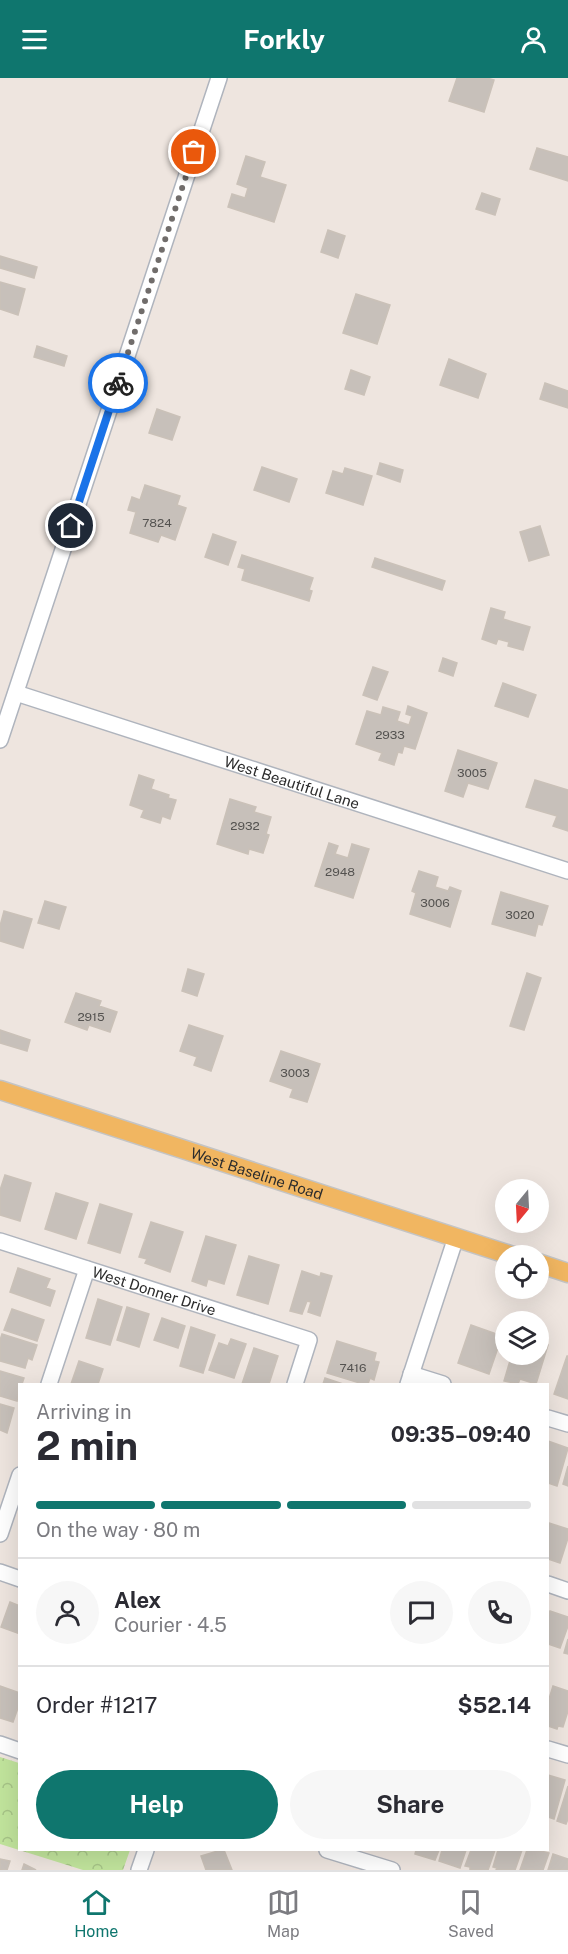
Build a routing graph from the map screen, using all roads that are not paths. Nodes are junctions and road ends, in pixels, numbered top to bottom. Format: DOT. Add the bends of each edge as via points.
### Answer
graph roads {
  1 [pos="219,78"];
  2 [pos="16,693"];
  3 [pos="0,740"];
  4 [pos="568,871"];
  5 [pos="0,1090"];
  6 [pos="456,1237"];
  7 [pos="0,1242"];
  8 [pos="495,1250"];
  9 [pos="549,1267"];
  10 [pos="87,1269"];
  11 [pos="568,1273"];
  12 [pos="409,1379"];
  13 [pos="49,1383"];
  14 [pos="295,1383"];
  15 [pos="436,1383"];
  16 [pos="549,1418"];
  17 [pos="568,1425"];
  18 [pos="18,1481"];
  19 [pos="0,1534"];
  20 [pos="0,1572"];
  21 [pos="18,1578"];
  22 [pos="549,1584"];
  23 [pos="568,1590"];
  24 [pos="0,1744"];
  25 [pos="18,1749"];
  26 [pos="549,1749"];
  27 [pos="568,1755"];
  28 [pos="146,1851"];
  29 [pos="330,1851"];
  30 [pos="139,1870"];
  31 [pos="392,1870"];
  1 -- 2 [label="street"];
  2 -- 3 [label="street"];
  2 -- 4 [label="street, West Beautiful Lane"];
  5 -- 6 [label="main road, West Baseline Road"];
  6 -- 8 [label="main road, West Baseline Road"];
  6 -- 12 [label="street"];
  7 -- 10 [label="street, West Donner Drive"];
  9 -- 11 [label="main road"];
  10 -- 13 [label="street"];
  10 -- 14 [label="street, West Donner Drive" via="309,1340"];
  12 -- 15 [label="street"];
  16 -- 17 [label="street"];
  18 -- 19 [label="street"];
  20 -- 21 [label="street"];
  22 -- 23 [label="street"];
  24 -- 25 [label="street"];
  26 -- 27 [label="street"];
  28 -- 30 [label="street"];
  29 -- 31 [label="street"];
}
